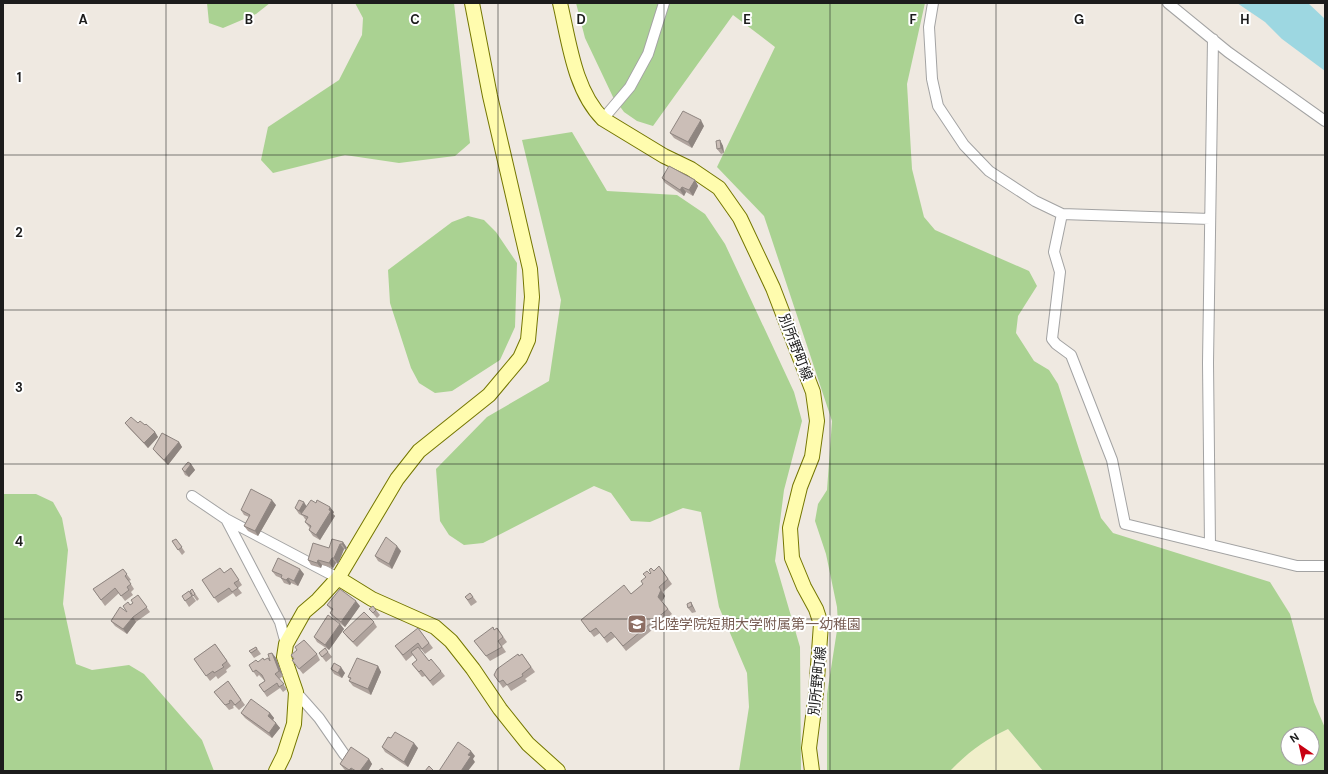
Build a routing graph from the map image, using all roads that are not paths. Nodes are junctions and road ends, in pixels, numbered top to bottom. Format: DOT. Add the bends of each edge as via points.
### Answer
graph roads {
  1 [pos="472,3"];
  2 [pos="560,3"];
  3 [pos="664,3"];
  4 [pos="933,3"];
  5 [pos="1168,3"];
  6 [pos="1213,39"];
  7 [pos="603,119"];
  8 [pos="1325,121"];
  9 [pos="1062,214"];
  10 [pos="1210,220"];
  11 [pos="192,496"];
  12 [pos="226,519"];
  13 [pos="1210,545"];
  14 [pos="1325,566"];
  15 [pos="338,578"];
  16 [pos="286,644"];
  17 [pos="296,692"];
  18 [pos="276,771"];
  19 [pos="361,771"];
  20 [pos="558,771"];
  21 [pos="812,771"];
  1 -- 15 [label="street" via="490,96 530,269 532,297 528,340 520,358 489,396 419,451 397,479"];
  2 -- 7 [label="street, 別所野町線" via="586,98"];
  3 -- 7 [label="street" via="648,54 630,87"];
  4 -- 9 [label="street" via="930,27 932,79 938,106 964,145 989,171 1035,201"];
  5 -- 6 [label="street"];
  6 -- 8 [label="street"];
  6 -- 10 [label="street"];
  7 -- 21 [label="street, 別所野町線" via="664,156 691,169 719,188 740,218 773,288 813,392 817,421 812,457 800,487 790,528 792,558 821,624 809,748"];
  9 -- 10 [label="street"];
  9 -- 13 [label="street" via="1054,252 1060,272 1052,339 1071,355 1112,460 1125,524"];
  10 -- 13 [label="street"];
  11 -- 12 [label="street"];
  12 -- 15 [label="street"];
  12 -- 16 [label="street" via="280,622"];
  13 -- 14 [label="street" via="1297,566"];
  15 -- 16 [label="street" via="304,612"];
  15 -- 20 [label="street" via="372,599 440,631 473,669 528,744"];
  16 -- 17 [label="street" via="284,657"];
  17 -- 18 [label="street" via="294,724"];
  17 -- 19 [label="street" via="319,718 344,754"];
}
